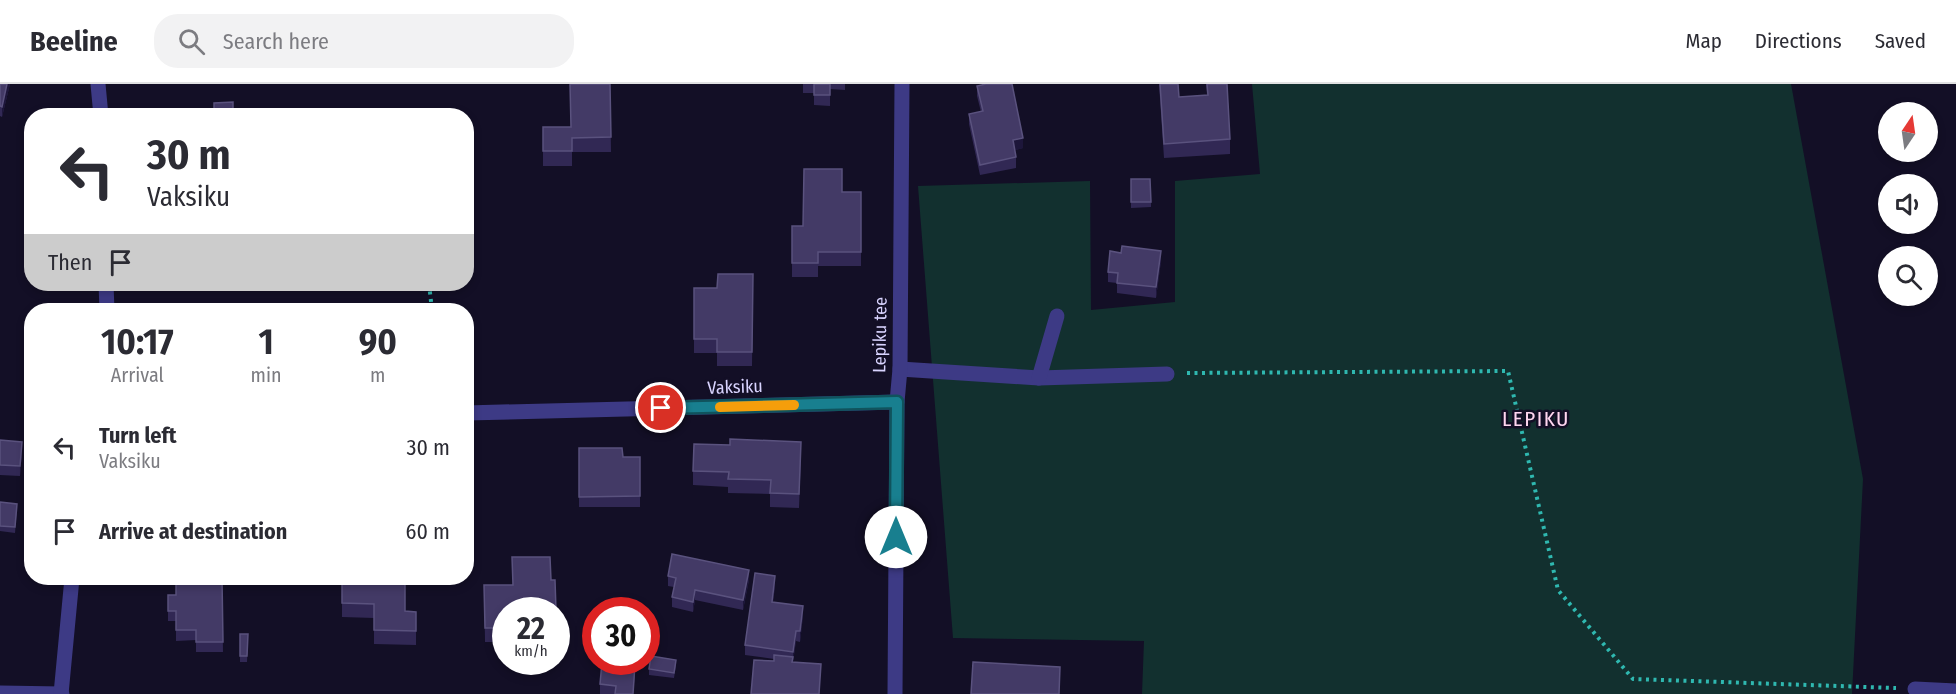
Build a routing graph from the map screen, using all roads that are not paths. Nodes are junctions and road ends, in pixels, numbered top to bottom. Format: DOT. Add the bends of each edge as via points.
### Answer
graph roads {
  1 [pos="98,84"];
  2 [pos="902,84"];
  3 [pos="100,108"];
  4 [pos="1057,316"];
  5 [pos="900,369"];
  6 [pos="1167,374"];
  7 [pos="1039,378"];
  8 [pos="897,402"];
  9 [pos="474,413"];
  10 [pos="71,585"];
  11 [pos="1915,689"];
  12 [pos="1956,691"];
  13 [pos="0,693"];
  14 [pos="61,694"];
  15 [pos="895,694"];
  1 -- 3 [label="street"];
  2 -- 5 [label="street, Lepiku tee"];
  4 -- 7 [label="street"];
  5 -- 7 [label="street"];
  5 -- 8 [label="street, Lepiku tee"];
  6 -- 7 [label="street"];
  8 -- 9 [label="street, Vaksiku"];
  8 -- 15 [label="street, Lepiku tee"];
  10 -- 14 [label="street"];
  11 -- 12 [label="street"];
  13 -- 14 [label="street"];
}
